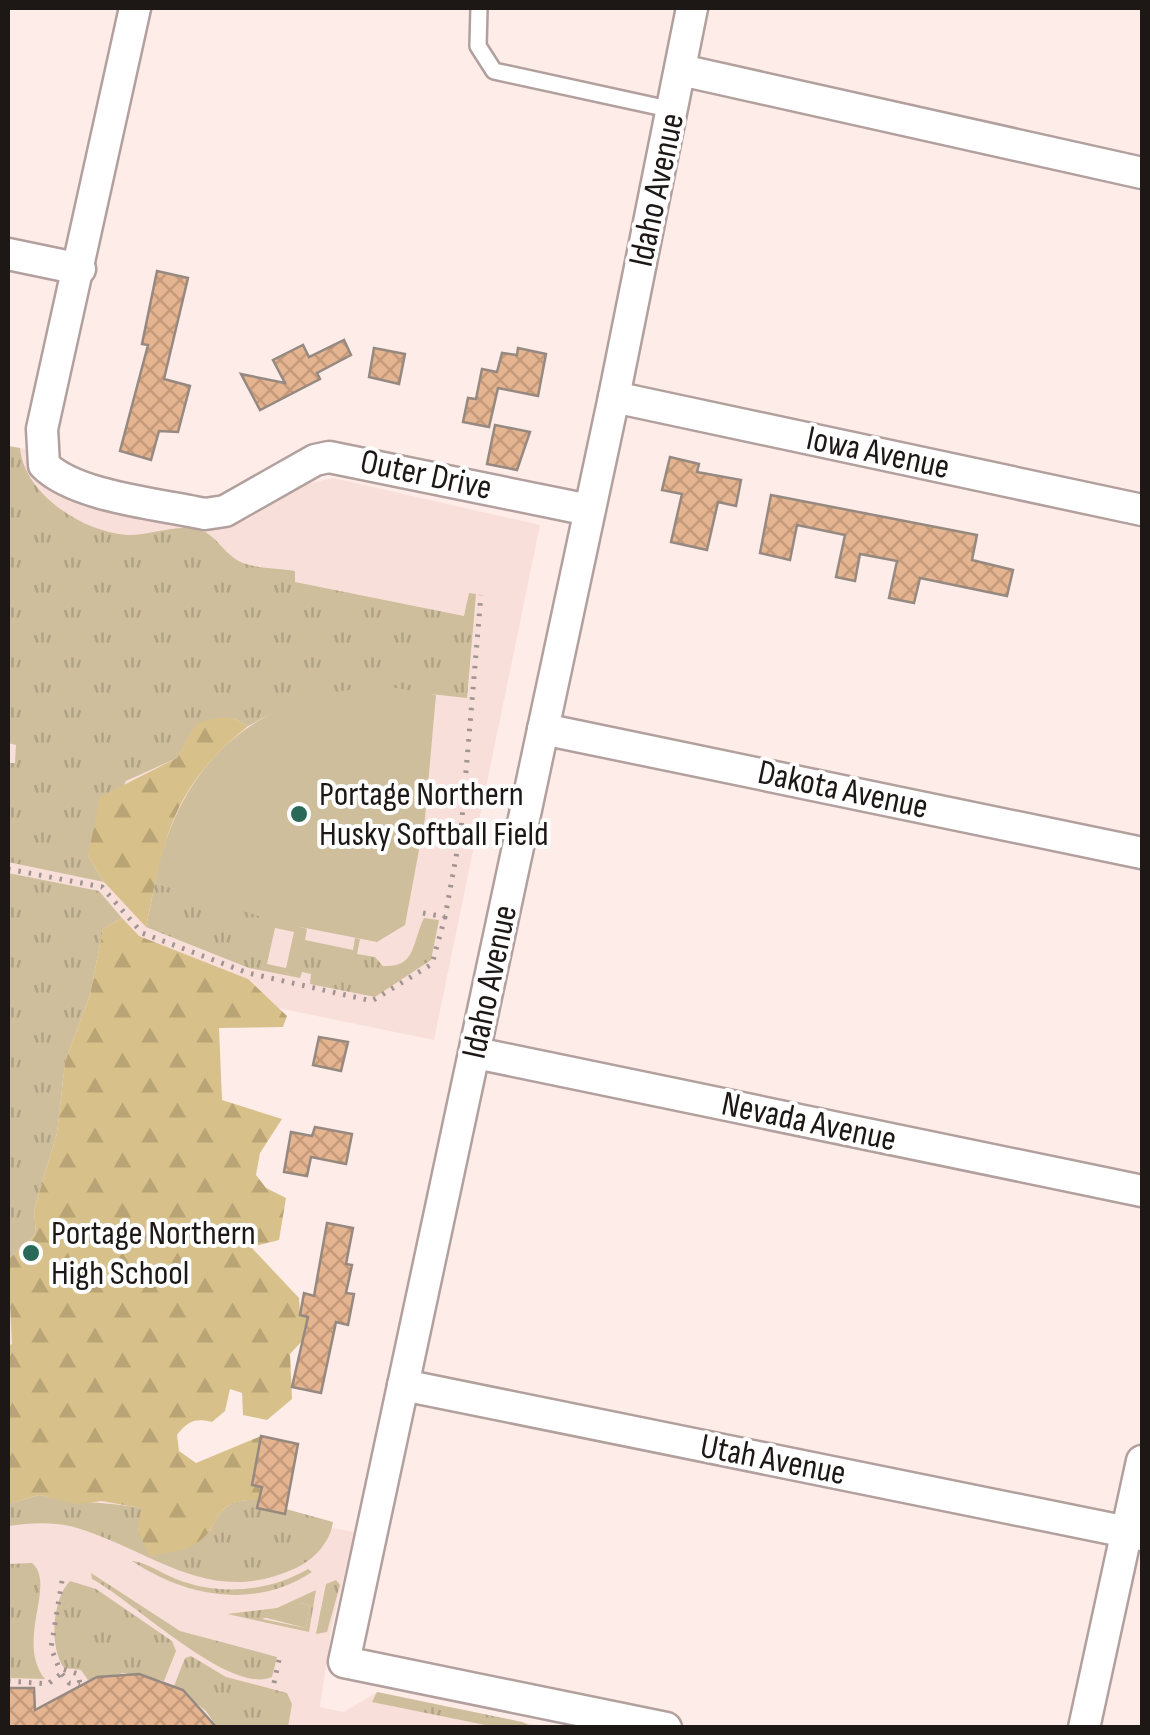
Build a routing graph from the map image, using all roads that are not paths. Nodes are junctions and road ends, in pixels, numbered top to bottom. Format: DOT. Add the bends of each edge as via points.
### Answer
graph roads {
  1 [pos="135,8"];
  2 [pos="479,8"];
  3 [pos="692,8"];
  4 [pos="681,70"];
  5 [pos="673,110"];
  6 [pos="1142,172"];
  7 [pos="8,254"];
  8 [pos="80,269"];
  9 [pos="614,397"];
  10 [pos="589,510"];
  11 [pos="1142,510"];
  12 [pos="543,730"];
  13 [pos="1142,853"];
  14 [pos="476,1053"];
  15 [pos="1142,1192"];
  16 [pos="403,1385"];
  17 [pos="1142,1461"];
  18 [pos="1136,1533"];
  19 [pos="666,1728"];
  20 [pos="1084,1728"];
  1 -- 8 [label="street"];
  2 -- 5 [label="lane" via="478,46 494,72"];
  3 -- 4 [label="street, Idaho Avenue"];
  4 -- 5 [label="street, Idaho Avenue"];
  4 -- 6 [label="street"];
  5 -- 9 [label="street, Idaho Avenue"];
  7 -- 8 [label="street"];
  8 -- 10 [label="street, Outer Drive" via="42,429 44,465 56,478 204,514 226,511 329,458"];
  9 -- 10 [label="street, Idaho Avenue"];
  9 -- 11 [label="street, Iowa Avenue"];
  10 -- 12 [label="street, Idaho Avenue"];
  12 -- 13 [label="street, Dakota Avenue"];
  12 -- 14 [label="street, Idaho Avenue"];
  14 -- 15 [label="street, Nevada Avenue"];
  14 -- 16 [label="street, Idaho Avenue"];
  16 -- 18 [label="street, Utah Avenue"];
  16 -- 19 [label="street, Idaho Avenue" via="344,1662"];
  17 -- 18 [label="street"];
  18 -- 20 [label="street"];
}
